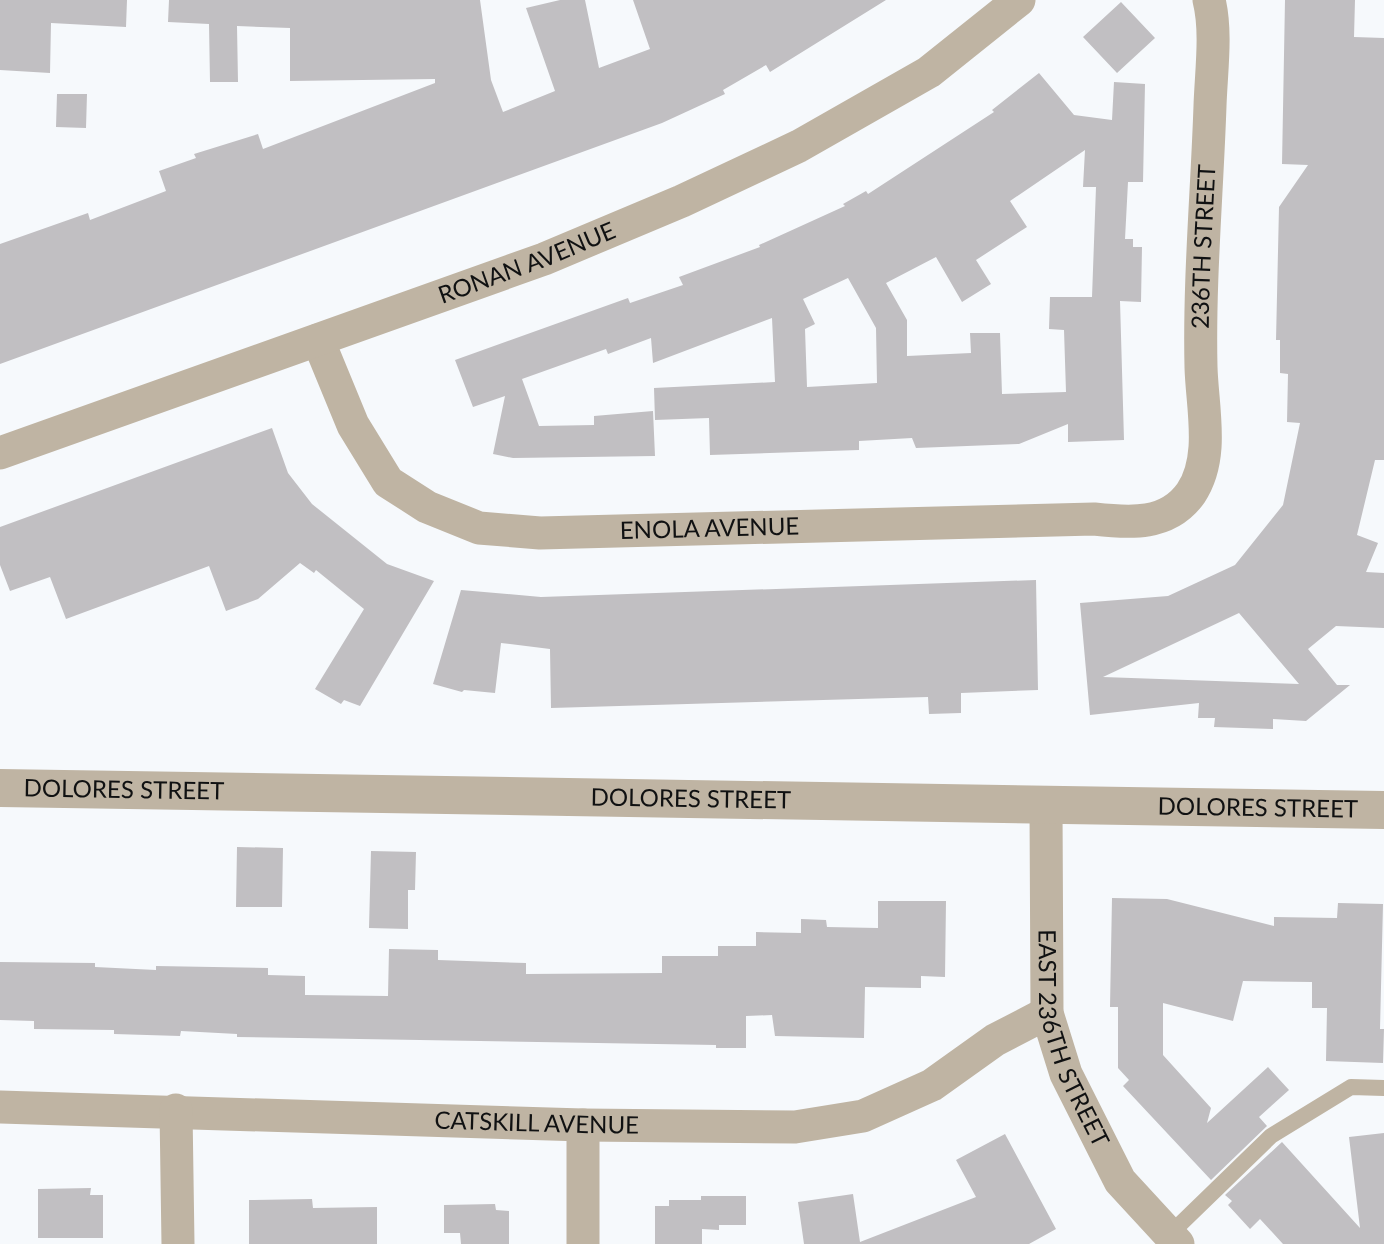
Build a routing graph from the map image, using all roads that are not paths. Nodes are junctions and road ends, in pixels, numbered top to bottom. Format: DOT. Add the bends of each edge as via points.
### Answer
graph roads {
  1 [pos="1019,0"];
  2 [pos="1209,0"];
  3 [pos="318,340"];
  4 [pos="0,453"];
  5 [pos="1191,492"];
  6 [pos="0,788"];
  7 [pos="1046,805"];
  8 [pos="1384,810"];
  9 [pos="1047,1013"];
  10 [pos="1384,1088"];
  11 [pos="0,1107"];
  12 [pos="176,1110"];
  13 [pos="583,1125"];
  14 [pos="1169,1241"];
  15 [pos="178,1244"];
  16 [pos="583,1244"];
  1 -- 3 [label="street, RONAN AVENUE" via="929,72 799,146 544,259"];
  2 -- 5 [label="street, 236TH STREET" via="1201,367 1204,456"];
  3 -- 4 [label="street, RONAN AVENUE"];
  3 -- 5 [label="street, ENOLA AVENUE" via="353,425 388,482 428,507 480,528 540,533 1094,519 1130,523 1166,516"];
  6 -- 7 [label="street, DOLORES STREET"];
  7 -- 8 [label="street, DOLORES STREET"];
  7 -- 9 [label="street, EAST 236TH STREET"];
  9 -- 13 [label="street, CATSKILL AVENUE" via="995,1040 932,1085 863,1116 795,1127"];
  9 -- 14 [label="street, EAST 236TH STREET" via="1066,1074 1120,1181"];
  10 -- 14 [label="lane" via="1351,1087 1271,1136"];
  11 -- 12 [label="street, CATSKILL AVENUE"];
  12 -- 13 [label="street, CATSKILL AVENUE"];
  12 -- 15 [label="street"];
  13 -- 16 [label="street"];
}
